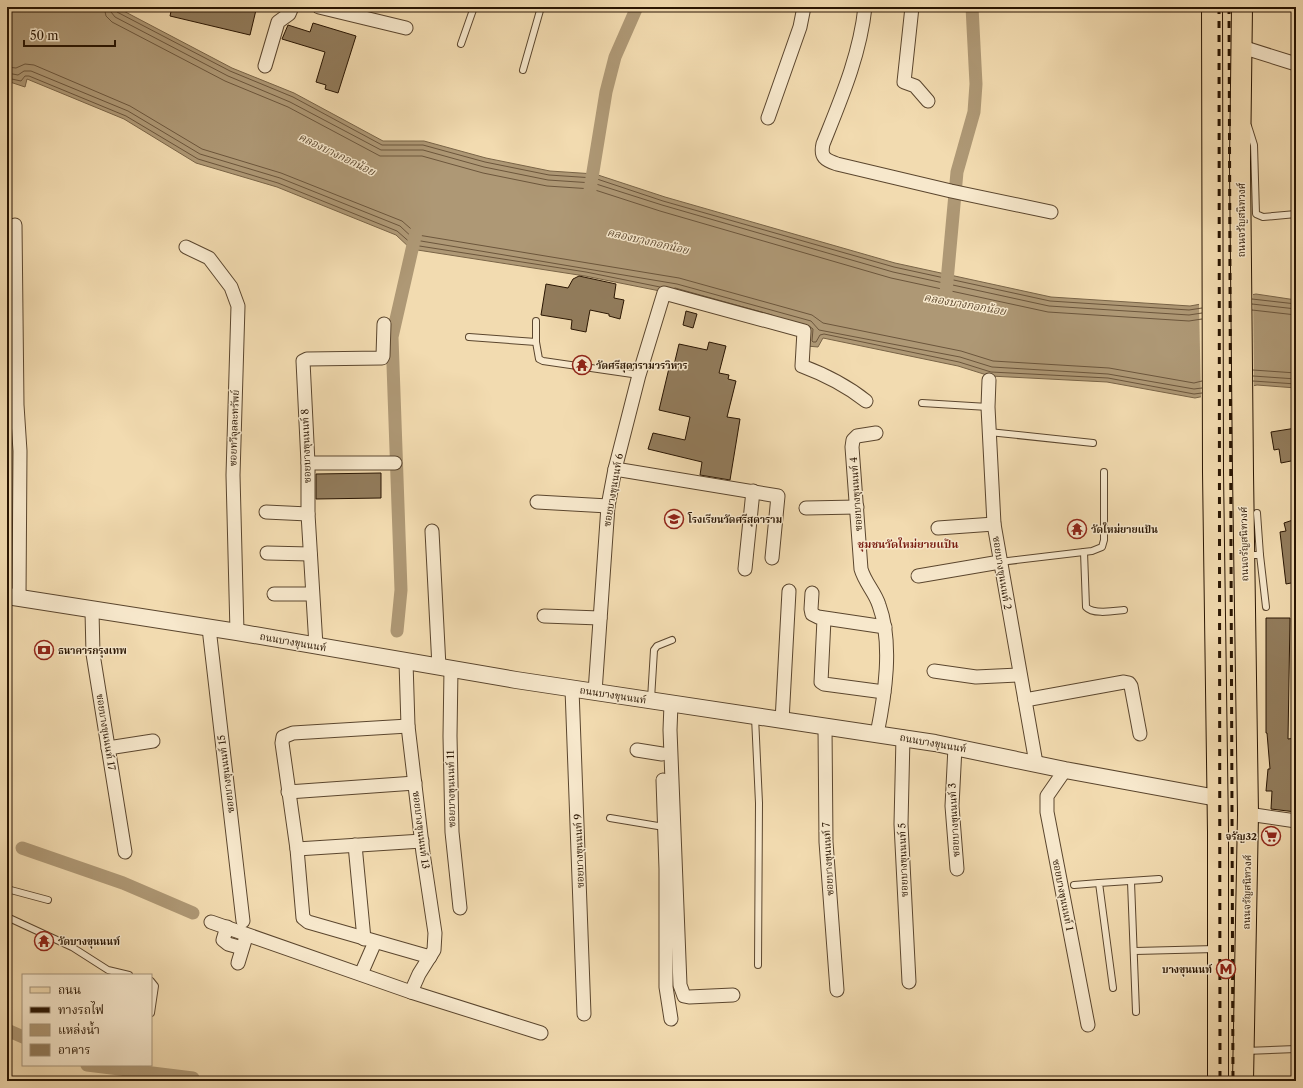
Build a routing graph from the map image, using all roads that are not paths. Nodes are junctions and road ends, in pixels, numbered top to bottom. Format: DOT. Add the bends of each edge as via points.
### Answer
graph roads {
  1 [pos="292,7"];
  2 [pos="319,7"];
  3 [pos="474,7"];
  4 [pos="541,7"];
  5 [pos="804,7"];
  6 [pos="865,7"];
  7 [pos="912,7"];
  8 [pos="1212,7"];
  9 [pos="1242,7"];
  10 [pos="406,28"];
  11 [pos="462,44"];
  12 [pos="1242,47"];
  13 [pos="1296,64"];
  14 [pos="265,66"];
  15 [pos="523,70"];
  16 [pos="928,101"];
  17 [pos="1241,114"];
  18 [pos="768,118"];
  19 [pos="1051,212"];
  20 [pos="1296,214"];
  21 [pos="15,225"];
  22 [pos="186,246"];
  23 [pos="536,320"];
  24 [pos="384,324"];
  25 [pos="469,337"];
  26 [pos="536,342"];
  27 [pos="639,375"];
  28 [pos="989,380"];
  29 [pos="866,401"];
  30 [pos="922,403"];
  31 [pos="988,407"];
  32 [pos="989,432"];
  33 [pos="876,433"];
  34 [pos="1093,443"];
  35 [pos="308,463"];
  36 [pos="395,463"];
  37 [pos="615,469"];
  38 [pos="1104,472"];
  39 [pos="753,491"];
  40 [pos="537,502"];
  41 [pos="608,506"];
  42 [pos="857,507"];
  43 [pos="806,508"];
  44 [pos="266,512"];
  45 [pos="1257,513"];
  46 [pos="308,514"];
  47 [pos="994,524"];
  48 [pos="938,528"];
  49 [pos="432,531"];
  50 [pos="1084,552"];
  51 [pos="267,553"];
  52 [pos="310,554"];
  53 [pos="1252,555"];
  54 [pos="772,558"];
  55 [pos="1000,562"];
  56 [pos="745,569"];
  57 [pos="918,576"];
  58 [pos="789,591"];
  59 [pos="812,593"];
  60 [pos="274,594"];
  61 [pos="312,594"];
  62 [pos="13,597"];
  63 [pos="1266,606"];
  64 [pos="1124,610"];
  65 [pos="92,611"];
  66 [pos="544,616"];
  67 [pos="600,618"];
  68 [pos="824,619"];
  69 [pos="885,627"];
  70 [pos="210,628"];
  71 [pos="237,632"];
  72 [pos="672,640"];
  73 [pos="316,646"];
  74 [pos="406,662"];
  75 [pos="445,668"];
  76 [pos="934,671"];
  77 [pos="1020,675"];
  78 [pos="572,688"];
  79 [pos="595,692"];
  80 [pos="884,692"];
  81 [pos="1025,700"];
  82 [pos="661,702"];
  83 [pos="755,716"];
  84 [pos="782,721"];
  85 [pos="408,726"];
  86 [pos="825,727"];
  87 [pos="877,734"];
  88 [pos="1140,734"];
  89 [pos="903,737"];
  90 [pos="153,741"];
  91 [pos="955,747"];
  92 [pos="108,748"];
  93 [pos="637,750"];
  94 [pos="662,754"];
  95 [pos="1036,763"];
  96 [pos="1065,770"];
  97 [pos="415,783"];
  98 [pos="288,792"];
  99 [pos="1217,798"];
  100 [pos="1248,814"];
  101 [pos="610,818"];
  102 [pos="1296,821"];
  103 [pos="664,827"];
  104 [pos="422,841"];
  105 [pos="355,846"];
  106 [pos="297,849"];
  107 [pos="125,852"];
  108 [pos="957,869"];
  109 [pos="1159,879"];
  110 [pos="1131,882"];
  111 [pos="1099,883"];
  112 [pos="1074,885"];
  113 [pos="7,889"];
  114 [pos="48,900"];
  115 [pos="460,908"];
  116 [pos="7,917"];
  117 [pos="243,921"];
  118 [pos="211,922"];
  119 [pos="227,927"];
  120 [pos="247,934"];
  121 [pos="369,940"];
  122 [pos="242,948"];
  123 [pos="1218,949"];
  124 [pos="1135,951"];
  125 [pos="430,957"];
  126 [pos="238,963"];
  127 [pos="758,965"];
  128 [pos="125,974"];
  129 [pos="361,974"];
  130 [pos="152,982"];
  131 [pos="909,982"];
  132 [pos="1113,988"];
  133 [pos="837,990"];
  134 [pos="411,992"];
  135 [pos="733,995"];
  136 [pos="152,1006"];
  137 [pos="1136,1012"];
  138 [pos="584,1014"];
  139 [pos="671,1019"];
  140 [pos="1088,1025"];
  141 [pos="541,1033"];
  142 [pos="1296,1049"];
  143 [pos="1244,1051"];
  144 [pos="1218,1081"];
  145 [pos="1243,1081"];
  1 -- 14 [label="street" via="289,14 278,22"];
  2 -- 10 [label="street"];
  3 -- 11 [label="lane"];
  4 -- 15 [label="lane"];
  5 -- 18 [label="street" via="800,27"];
  6 -- 19 [label="street" via="862,32 853,66 823,144 822,156 837,164"];
  7 -- 16 [label="street" via="904,82 915,86"];
  8 -- 99 [label="main road"];
  9 -- 12 [label="main road, ถนนจรัญสนิทวงศ์"];
  12 -- 13 [label="street"];
  12 -- 17 [label="main road, ถนนจรัญสนิทวงศ์"];
  17 -- 20 [label="lane" via="1248,125 1254,145 1256,214 1263,217"];
  17 -- 53 [label="main road, ถนนจรัญสนิทวงศ์" via="1242,473"];
  21 -- 62 [label="street" via="20,451"];
  22 -- 71 [label="street, ซอยทวีจุลละทรัพย์" via="209,258 231,287 238,306 233,475"];
  23 -- 26 [label="lane"];
  24 -- 35 [label="street, ซอยบางขุนนนท์ 8" via="382,358 303,361"];
  25 -- 26 [label="lane"];
  26 -- 27 [label="lane" via="539,359 543,361"];
  27 -- 29 [label="street, ซอยบางขุนนนท์ 6" via="664,293 804,331 802,366 841,383"];
  27 -- 37 [label="street, ซอยบางขุนนนท์ 6"];
  28 -- 31 [label="street, ซอยบางขุนนนท์ 2"];
  30 -- 31 [label="lane"];
  31 -- 32 [label="street, ซอยบางขุนนนท์ 2"];
  32 -- 34 [label="lane"];
  32 -- 47 [label="street, ซอยบางขุนนนท์ 2"];
  33 -- 42 [label="street, ซอยบางขุนนนท์ 4" via="857,436 853,440"];
  35 -- 36 [label="street"];
  35 -- 46 [label="street, ซอยบางขุนนนท์ 8"];
  37 -- 39 [label="street"];
  37 -- 41 [label="street, ซอยบางขุนนนท์ 6"];
  38 -- 50 [label="lane" via="1104,544 1099,549"];
  39 -- 54 [label="street" via="778,496"];
  39 -- 56 [label="street"];
  40 -- 41 [label="street"];
  41 -- 67 [label="street, ซอยบางขุนนนท์ 6"];
  42 -- 43 [label="street"];
  42 -- 69 [label="street, ซอยบางขุนนนท์ 4" via="861,569 879,605"];
  44 -- 46 [label="street"];
  45 -- 53 [label="lane"];
  46 -- 52 [label="street, ซอยบางขุนนนท์ 8"];
  47 -- 48 [label="street"];
  47 -- 55 [label="street, ซอยบางขุนนนท์ 2"];
  49 -- 75 [label="street, ซอยบางขุนนนท์ 11"];
  50 -- 55 [label="lane"];
  50 -- 64 [label="lane" via="1088,610"];
  51 -- 52 [label="street"];
  52 -- 61 [label="street, ซอยบางขุนนนท์ 8"];
  53 -- 63 [label="lane"];
  53 -- 100 [label="main road, ถนนจรัญสนิทวงศ์"];
  55 -- 57 [label="street"];
  55 -- 77 [label="street, ซอยบางขุนนนท์ 2"];
  58 -- 84 [label="street"];
  59 -- 68 [label="street" via="812,614"];
  60 -- 61 [label="street"];
  61 -- 73 [label="street, ซอยบางขุนนนท์ 8"];
  62 -- 65 [label="street, ถนนบางขุนนนท์"];
  65 -- 70 [label="street, ถนนบางขุนนนท์"];
  65 -- 92 [label="street, ซอยบางขุนนนท์ 17" via="93,654"];
  66 -- 67 [label="street"];
  67 -- 79 [label="street, ซอยบางขุนนนท์ 6"];
  68 -- 69 [label="street"];
  68 -- 80 [label="street" via="821,682"];
  69 -- 80 [label="street, ซอยบางขุนนนท์ 4"];
  70 -- 71 [label="street, ถนนบางขุนนนท์"];
  70 -- 117 [label="street, ซอยบางขุนนนท์ 15"];
  71 -- 73 [label="street, ถนนบางขุนนนท์"];
  72 -- 82 [label="lane" via="657,646 654,650"];
  73 -- 74 [label="street, ถนนบางขุนนนท์"];
  74 -- 75 [label="street, ถนนบางขุนนนท์"];
  74 -- 85 [label="street, ซอยบางขุนนนท์ 13"];
  75 -- 78 [label="street, ถนนบางขุนนนท์"];
  75 -- 115 [label="street, ซอยบางขุนนนท์ 11" via="450,736 452,832"];
  76 -- 77 [label="street" via="976,677"];
  77 -- 81 [label="street, ซอยบางขุนนนท์ 2"];
  78 -- 79 [label="street, ถนนบางขุนนนท์"];
  78 -- 138 [label="street, ซอยบางขุนนนท์ 9"];
  79 -- 82 [label="street, ถนนบางขุนนนท์"];
  80 -- 87 [label="street, ซอยบางขุนนนท์ 4"];
  81 -- 88 [label="street" via="1129,683"];
  81 -- 95 [label="street, ซอยบางขุนนนท์ 2"];
  82 -- 83 [label="street, ถนนบางขุนนนท์"];
  82 -- 94 [label="street"];
  82 -- 135 [label="street" via="670,730 680,986 684,996 689,997"];
  83 -- 84 [label="street, ถนนบางขุนนนท์"];
  83 -- 127 [label="lane" via="759,803"];
  84 -- 86 [label="street, ถนนบางขุนนนท์"];
  85 -- 97 [label="street, ซอยบางขุนนนท์ 13"];
  85 -- 98 [label="street" via="338,729 286,735 282,740"];
  86 -- 87 [label="street, ถนนบางขุนนนท์"];
  86 -- 133 [label="street, ซอยบางขุนนนท์ 7" via="826,842"];
  87 -- 89 [label="street, ถนนบางขุนนนท์"];
  89 -- 91 [label="street, ถนนบางขุนนนท์"];
  89 -- 131 [label="street, ซอยบางขุนนนท์ 5" via="901,824"];
  90 -- 92 [label="street"];
  91 -- 95 [label="street, ถนนบางขุนนนท์"];
  91 -- 108 [label="street, ซอยบางขุนนนท์ 3" via="952,806"];
  92 -- 107 [label="street, ซอยบางขุนนนท์ 17"];
  93 -- 94 [label="street"];
  94 -- 103 [label="street"];
  95 -- 96 [label="street, ถนนบางขุนนนท์"];
  96 -- 99 [label="street, ถนนบางขุนนนท์"];
  96 -- 140 [label="street, ซอยบางขุนนนท์ 1" via="1047,796 1047,812"];
  97 -- 98 [label="street"];
  97 -- 104 [label="street, ซอยบางขุนนนท์ 13"];
  98 -- 106 [label="street"];
  99 -- 100 [label="main road"];
  99 -- 123 [label="main road"];
  100 -- 102 [label="street"];
  100 -- 143 [label="main road, ถนนจรัญสนิทวงศ์"];
  101 -- 103 [label="lane"];
  103 -- 139 [label="street" via="666,986"];
  104 -- 105 [label="street"];
  104 -- 125 [label="street, ซอยบางขุนนนท์ 13" via="435,933 434,950"];
  105 -- 106 [label="street"];
  105 -- 121 [label="street"];
  106 -- 121 [label="street" via="303,918 308,922"];
  109 -- 110 [label="lane"];
  110 -- 111 [label="lane"];
  110 -- 124 [label="lane"];
  111 -- 112 [label="lane"];
  111 -- 132 [label="lane"];
  113 -- 114 [label="lane"];
  116 -- 128 [label="lane" via="72,947 108,970"];
  118 -- 119 [label="street"];
  119 -- 120 [label="street"];
  119 -- 122 [label="street" via="223,940"];
  120 -- 122 [label="street"];
  120 -- 129 [label="street"];
  121 -- 125 [label="street"];
  121 -- 129 [label="street"];
  122 -- 126 [label="street"];
  123 -- 124 [label="lane"];
  123 -- 144 [label="main road"];
  124 -- 137 [label="lane"];
  125 -- 134 [label="street, ซอยบางขุนนนท์ 13"];
  129 -- 134 [label="street"];
  130 -- 136 [label="lane" via="155,986"];
  134 -- 141 [label="street"];
  142 -- 143 [label="lane"];
  143 -- 145 [label="main road, ถนนจรัญสนิทวงศ์"];
}
